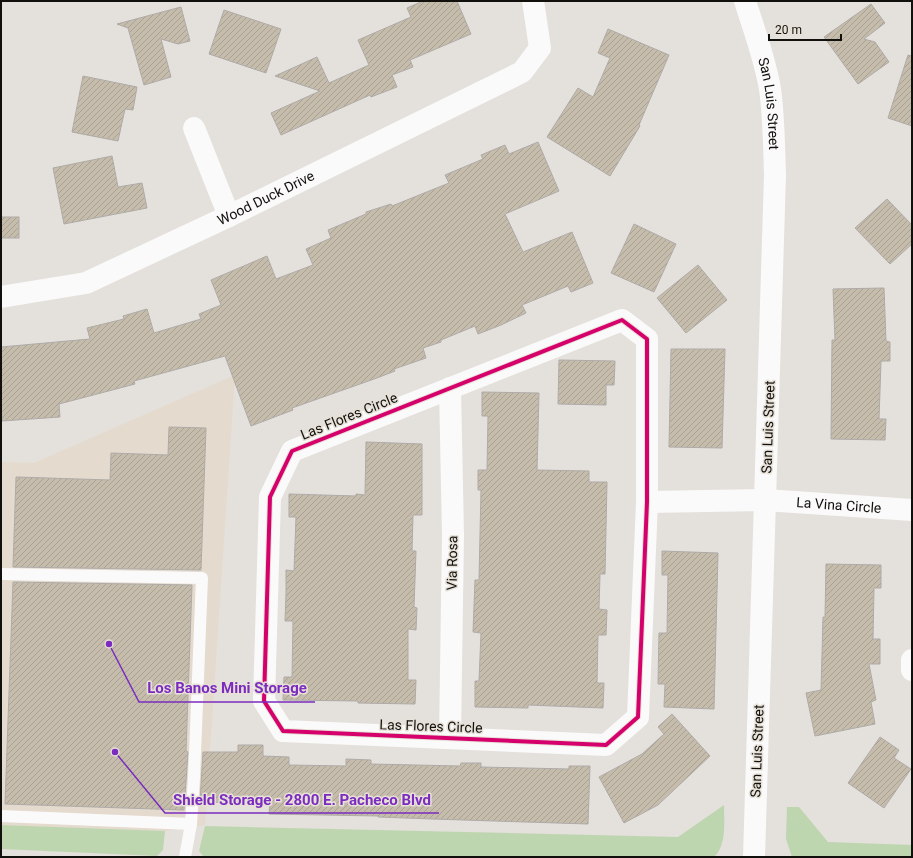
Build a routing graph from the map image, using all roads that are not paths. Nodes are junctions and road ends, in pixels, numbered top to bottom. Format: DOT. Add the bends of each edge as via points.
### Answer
graph roads {
  1 [pos="533,1"];
  2 [pos="745,1"];
  3 [pos="194,128"];
  4 [pos="229,216"];
  5 [pos="1,297"];
  6 [pos="450,388"];
  7 [pos="765,500"];
  8 [pos="647,502"];
  9 [pos="912,510"];
  10 [pos="1,574"];
  11 [pos="912,660"];
  12 [pos="912,670"];
  13 [pos="450,738"];
  14 [pos="1,816"];
  15 [pos="191,824"];
  16 [pos="185,857"];
  17 [pos="754,857"];
  1 -- 4 [label="street, Wood Duck Drive" via="540,48 522,72"];
  2 -- 7 [label="street, San Luis Street" via="762,53 770,90 774,152"];
  3 -- 4 [label="street"];
  4 -- 5 [label="street, Wood Duck Drive" via="86,283"];
  6 -- 8 [label="street, Las Flores Circle" via="622,320 647,339"];
  6 -- 13 [label="street, Via Rosa" via="453,535"];
  6 -- 13 [label="street, Las Flores Circle" via="292,451 270,497 264,701 283,731"];
  7 -- 8 [label="street"];
  7 -- 9 [label="street, La Vina Circle"];
  7 -- 17 [label="street, San Luis Street"];
  8 -- 13 [label="street, Las Flores Circle" via="638,717 606,744"];
  10 -- 15 [label="lane" via="202,578"];
  11 -- 12 [label="street"];
  14 -- 15 [label="lane"];
  15 -- 16 [label="lane"];
}
